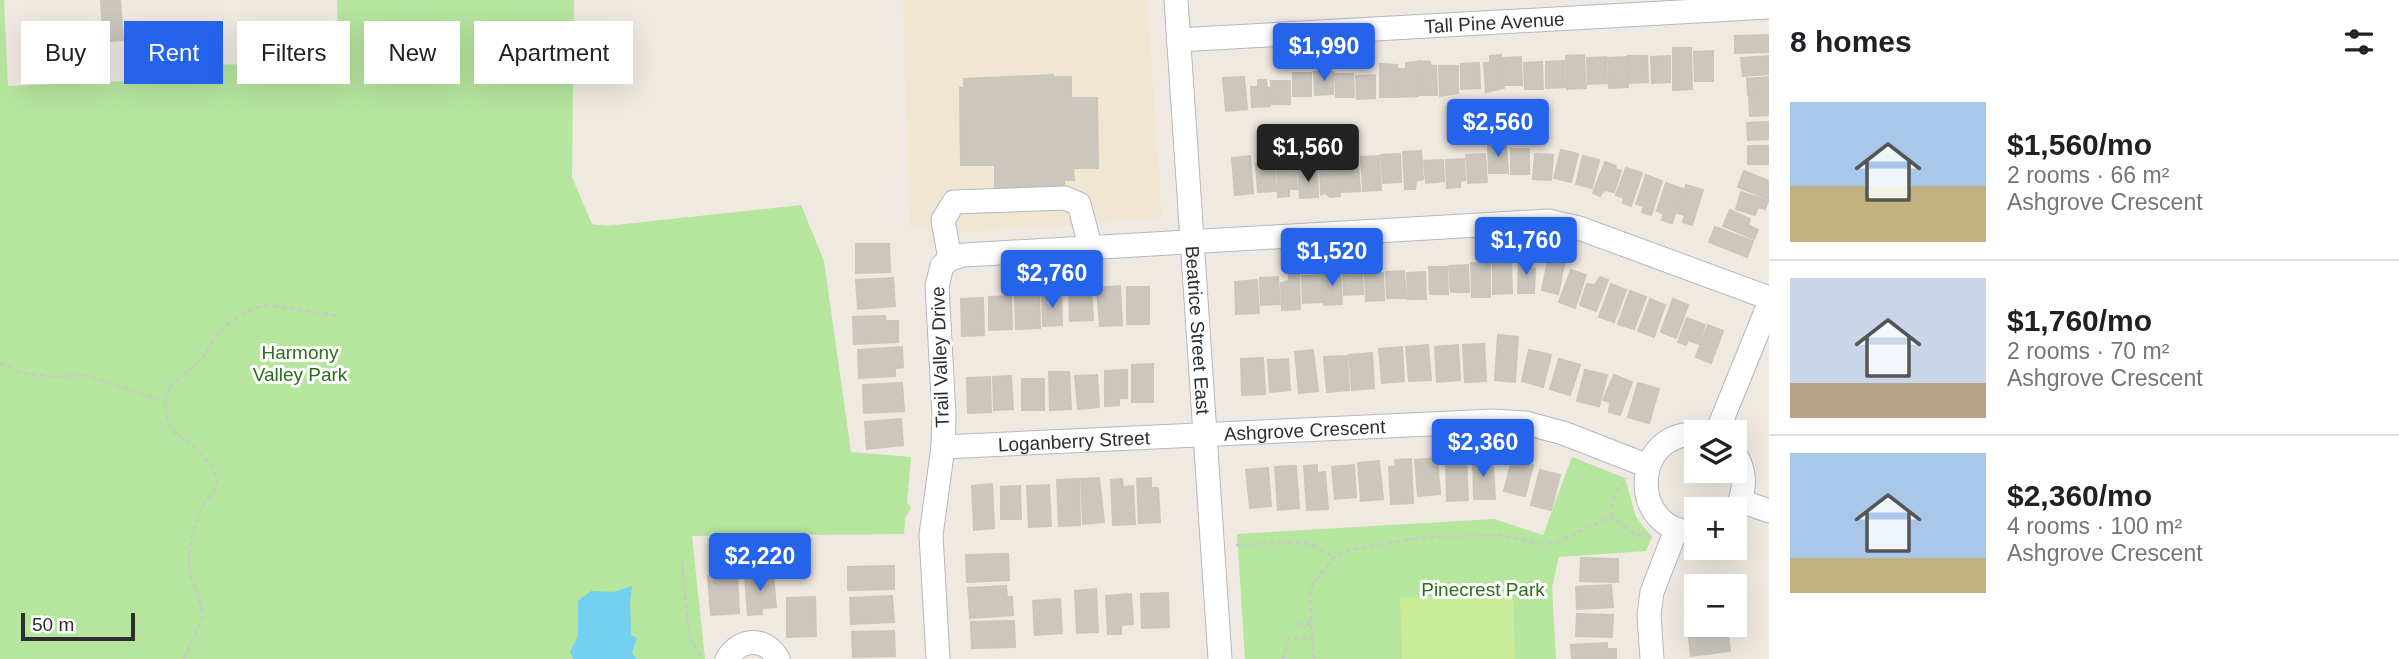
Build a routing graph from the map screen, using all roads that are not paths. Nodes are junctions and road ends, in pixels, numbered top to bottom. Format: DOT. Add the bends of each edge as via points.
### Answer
graph roads {
  1 [pos="1176,0"];
  2 [pos="1769,7"];
  3 [pos="1178,40"];
  4 [pos="1192,243"];
  5 [pos="1091,249"];
  6 [pos="950,259"];
  7 [pos="1769,298"];
  8 [pos="1769,304"];
  9 [pos="1722,420"];
  10 [pos="1684,435"];
  11 [pos="1205,436"];
  12 [pos="943,447"];
  13 [pos="1648,466"];
  14 [pos="1747,508"];
  15 [pos="1769,511"];
  16 [pos="1684,530"];
  17 [pos="1684,535"];
  18 [pos="727,659"];
  19 [pos="778,659"];
  20 [pos="938,659"];
  21 [pos="1220,659"];
  22 [pos="1652,659"];
  1 -- 3 [label="street, Beatrice Street East"];
  2 -- 3 [label="street, Tall Pine Avenue"];
  3 -- 4 [label="street, Beatrice Street East"];
  4 -- 5 [label="street, Trail Valley Drive"];
  4 -- 7 [label="street" via="1556,222"];
  4 -- 11 [label="street, Beatrice Street East"];
  5 -- 6 [label="street, Trail Valley Drive"];
  5 -- 6 [label="street" via="1079,204 1065,198 954,202 943,220"];
  6 -- 12 [label="street, Trail Valley Drive" via="942,266 937,286"];
  8 -- 9 [label="street"];
  10 -- 13 [label="street" via="1663,444"];
  11 -- 12 [label="street, Loganberry Street"];
  11 -- 13 [label="street, Ashgrove Crescent" via="1452,422 1526,423"];
  11 -- 21 [label="street, Beatrice Street East"];
  12 -- 20 [label="street, Trail Valley Drive" via="931,535"];
  13 -- 16 [label="street" via="1645,481 1650,504 1663,522"];
  14 -- 15 [label="street"];
  17 -- 22 [label="street" via="1652,592"];
  18 -- 19 [label="street" via="733,650 750,642 767,646"];
}
